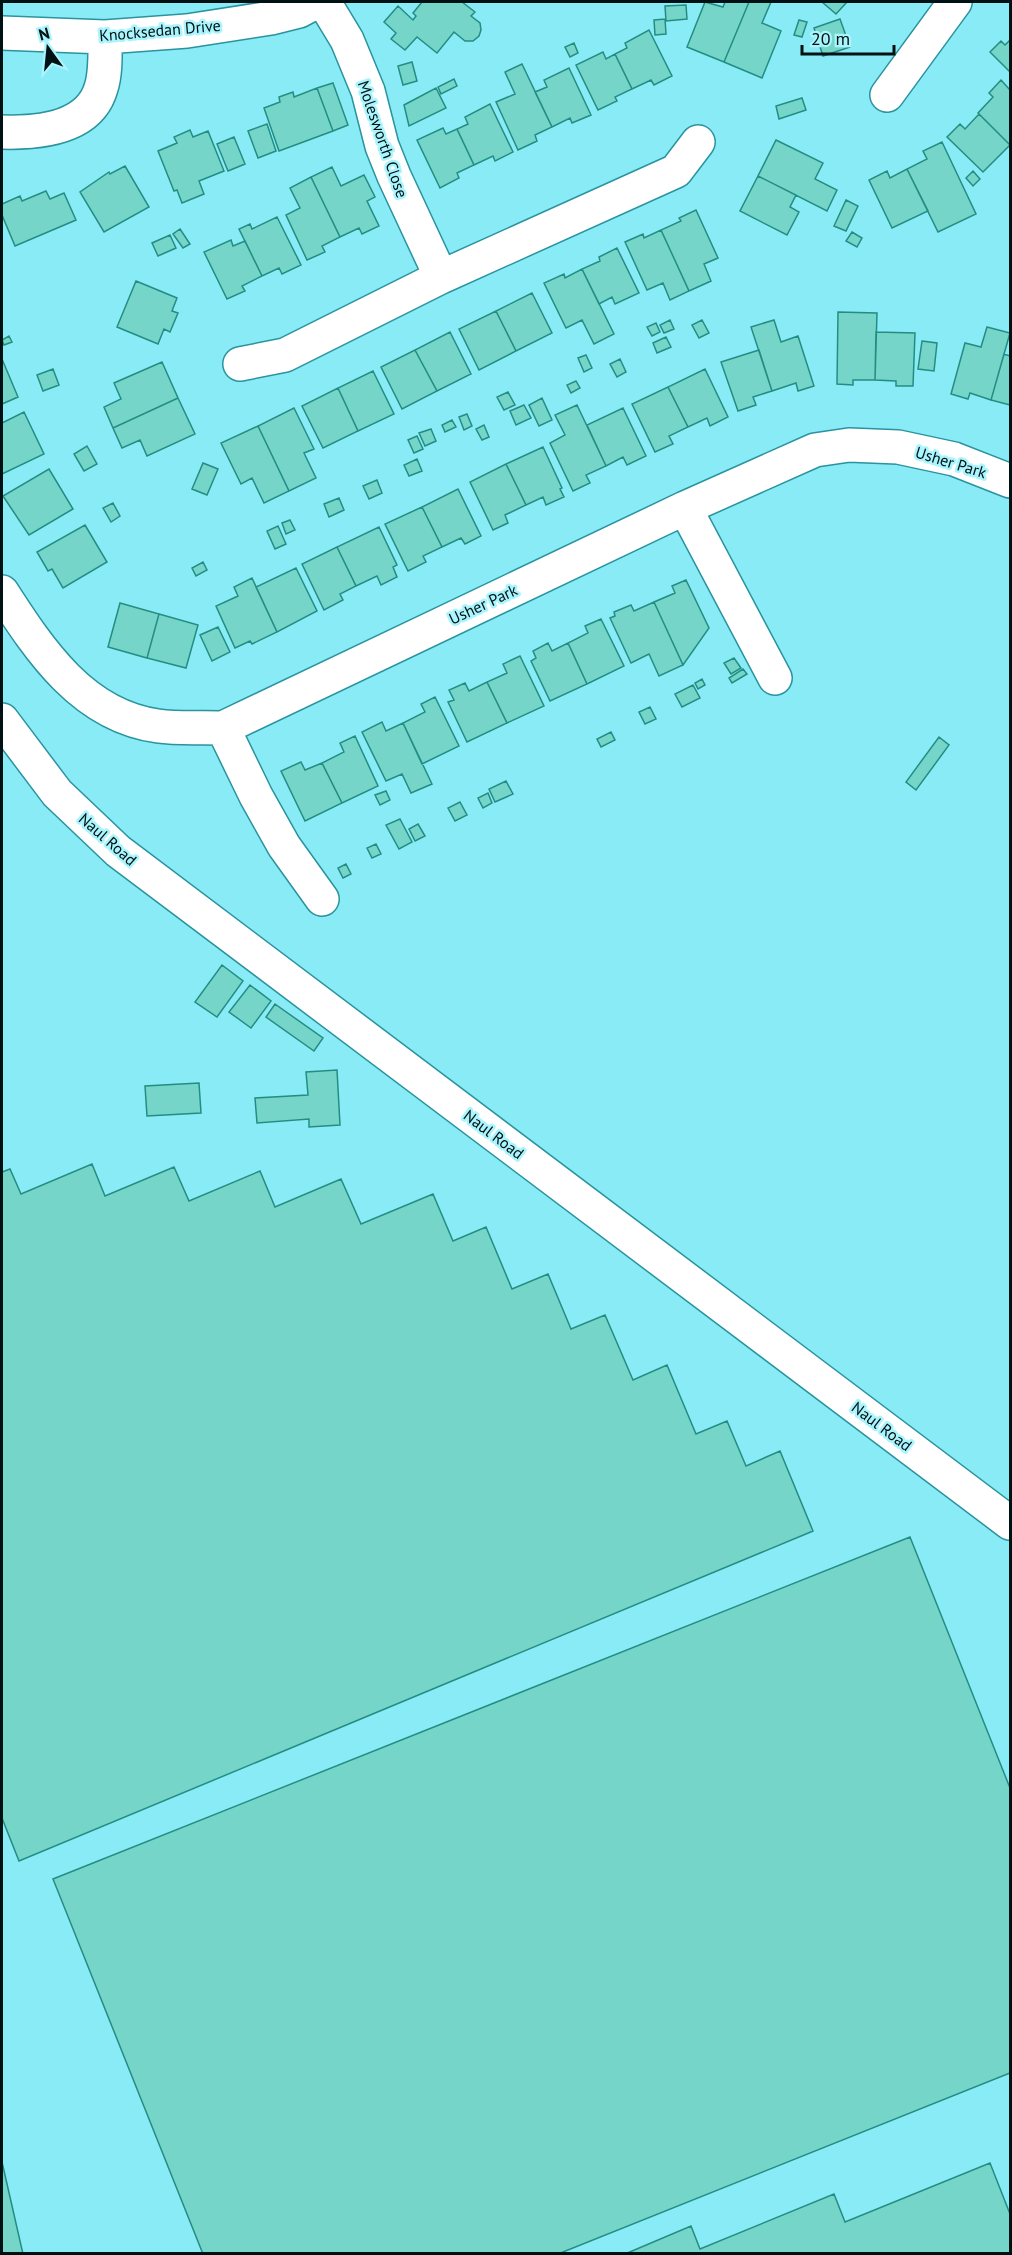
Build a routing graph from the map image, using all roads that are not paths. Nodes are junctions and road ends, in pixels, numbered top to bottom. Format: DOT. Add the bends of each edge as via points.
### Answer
graph roads {
  1 [pos="316,2"];
  2 [pos="324,2"];
  3 [pos="955,2"];
  4 [pos="2,33"];
  5 [pos="105,37"];
  6 [pos="887,95"];
  7 [pos="2,132"];
  8 [pos="698,142"];
  9 [pos="441,277"];
  10 [pos="240,364"];
  11 [pos="1011,481"];
  12 [pos="685,508"];
  13 [pos="2,592"];
  14 [pos="775,678"];
  15 [pos="2,720"];
  16 [pos="223,728"];
  17 [pos="322,899"];
  18 [pos="1011,1523"];
  1 -- 5 [label="street, Knocksedan Drive" via="271,18 187,31"];
  2 -- 9 [label="street, Molesworth Close" via="347,40 368,91 382,146"];
  3 -- 6 [label="street"];
  4 -- 5 [label="street, Knocksedan Drive"];
  5 -- 7 [label="street" via="101,88 93,104 79,117 33,133"];
  8 -- 9 [label="street" via="676,171"];
  9 -- 10 [label="street" via="285,355"];
  11 -- 12 [label="street, Usher Park" via="954,459 909,449 849,445 815,450"];
  12 -- 14 [label="street"];
  12 -- 16 [label="street, Usher Park"];
  13 -- 16 [label="street, Usher Park" via="52,663 103,709 158,726"];
  15 -- 18 [label="street, Naul Road" via="57,793 118,851"];
  16 -- 17 [label="street" via="284,846"];
}
